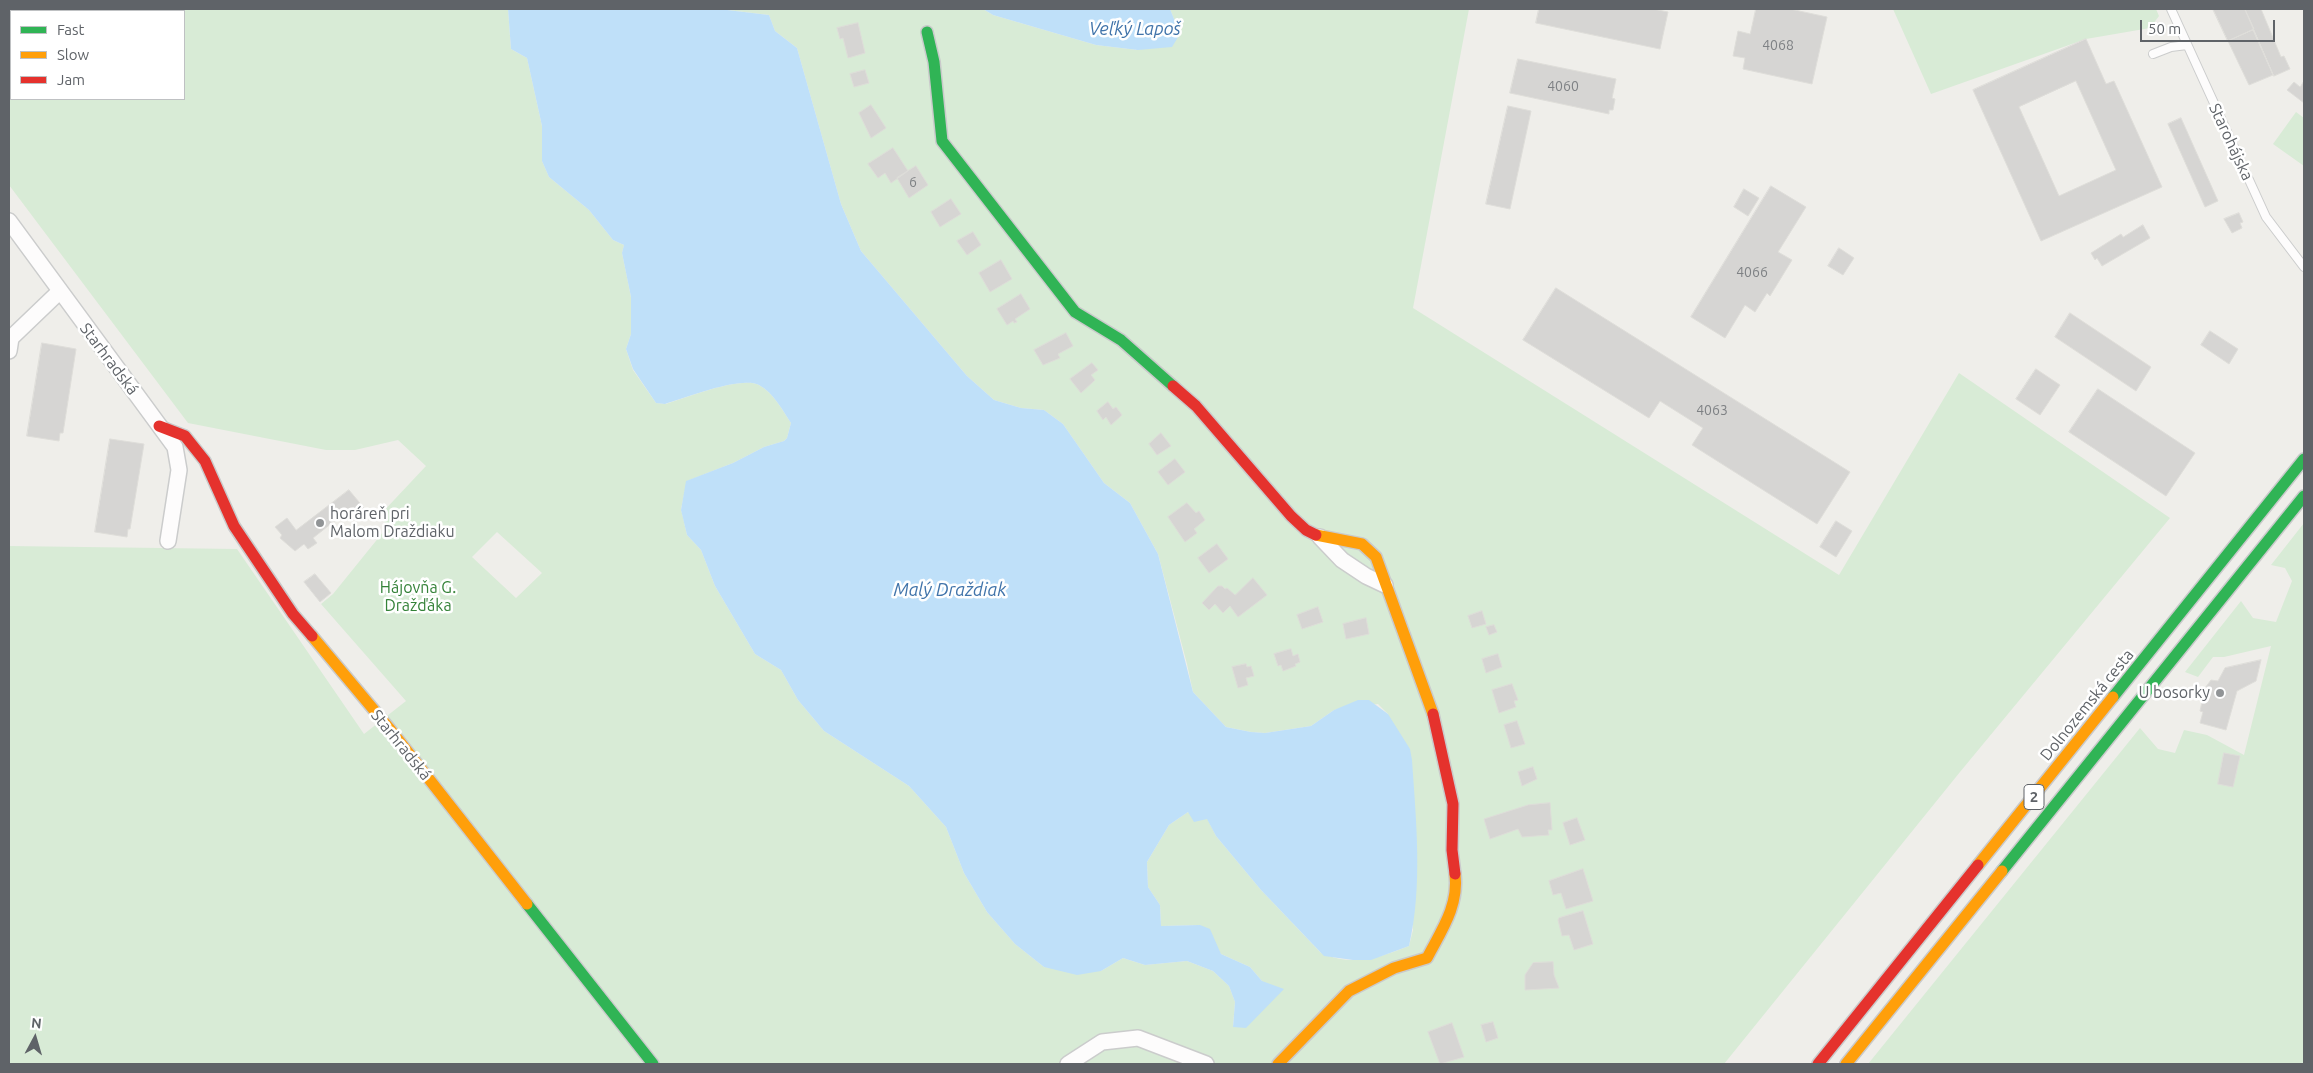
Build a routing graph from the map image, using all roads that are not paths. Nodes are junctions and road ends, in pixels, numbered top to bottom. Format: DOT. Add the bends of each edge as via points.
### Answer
graph roads {
  1 [pos="2172,9"];
  2 [pos="927,32"];
  3 [pos="2187,45"];
  4 [pos="2152,54"];
  5 [pos="9,220"];
  6 [pos="2304,267"];
  7 [pos="59,292"];
  8 [pos="9,351"];
  9 [pos="160,426"];
  10 [pos="2304,459"];
  11 [pos="2304,496"];
  12 [pos="1320,537"];
  13 [pos="168,541"];
  14 [pos="1385,585"];
  15 [pos="654,1064"];
  16 [pos="1068,1064"];
  17 [pos="1206,1064"];
  18 [pos="1278,1064"];
  19 [pos="1818,1064"];
  20 [pos="1846,1064"];
  1 -- 3 [label="lane, Starohájska"];
  2 -- 12 [label="street" via="934,62 942,140 1069,305 1121,340 1196,406 1291,516 1306,530"];
  3 -- 4 [label="lane"];
  3 -- 6 [label="lane, Starohájska" via="2266,217"];
  5 -- 7 [label="street, Starhradská"];
  7 -- 8 [label="street" via="11,338"];
  7 -- 9 [label="street, Starhradská"];
  9 -- 13 [label="street, Starhradská" via="175,447 179,470"];
  9 -- 15 [label="street, Starhradská" via="184,436 205,461 234,526 293,614 388,728"];
  10 -- 19 [label="street, Dolnozemská cesta / 2"];
  11 -- 20 [label="street, 2" via="2111,733 1960,927"];
  12 -- 14 [label="street" via="1342,560"];
  12 -- 14 [label="street" via="1362,544 1376,557"];
  14 -- 18 [label="street" via="1430,701 1453,804 1452,850 1457,891 1448,919 1427,958 1394,968 1349,991"];
  16 -- 17 [label="street" via="1102,1042 1138,1038"];
}
